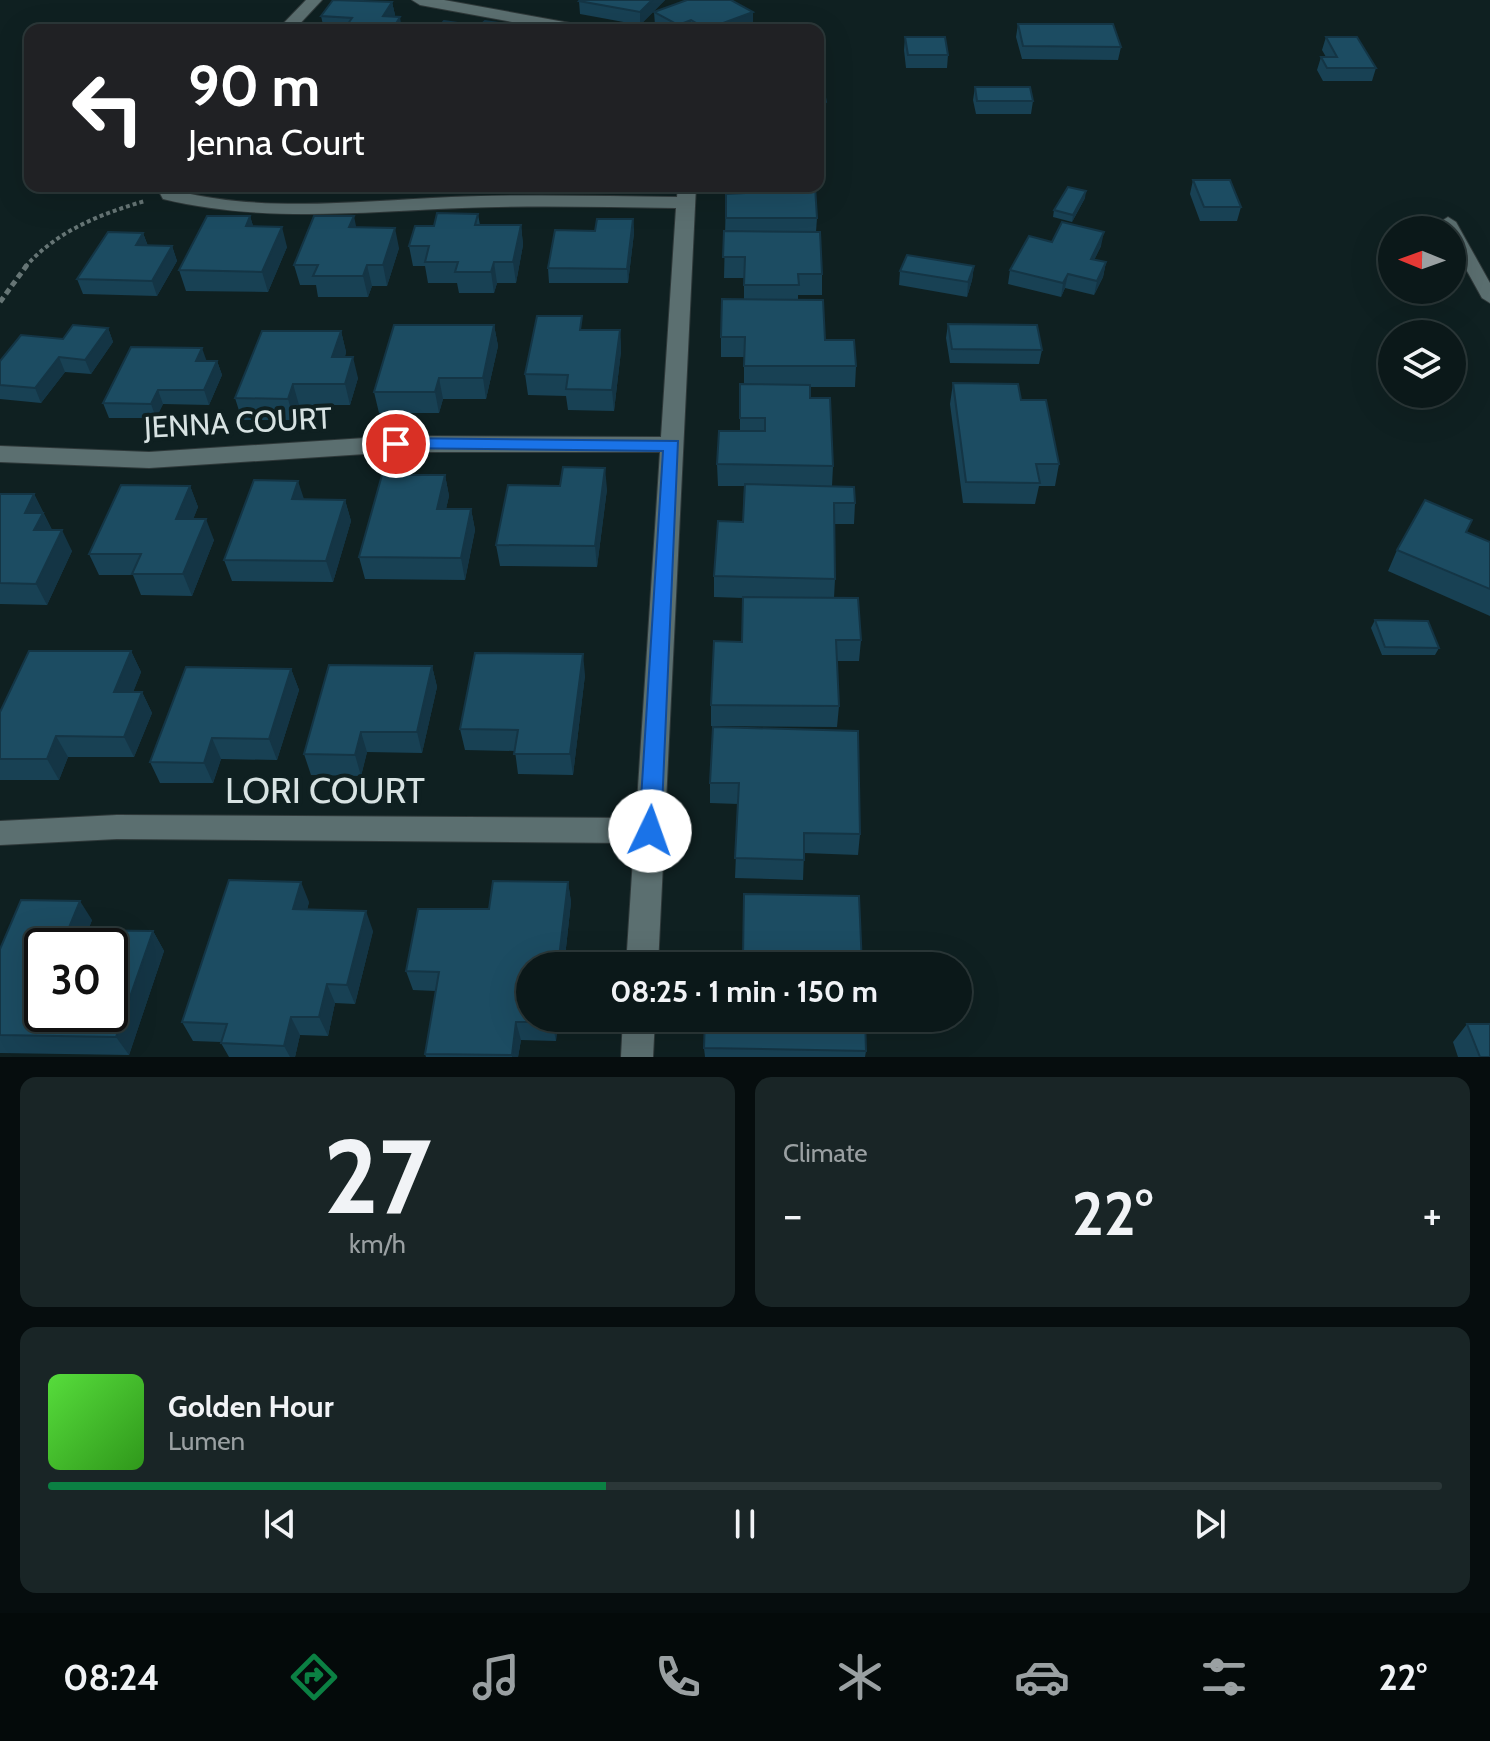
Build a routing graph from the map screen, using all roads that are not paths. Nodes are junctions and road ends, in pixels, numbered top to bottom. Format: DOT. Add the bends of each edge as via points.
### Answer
graph roads {
  1 [pos="314,0"];
  2 [pos="420,0"];
  3 [pos="291,24"];
  4 [pos="549,24"];
  5 [pos="170,192"];
  6 [pos="686,194"];
  7 [pos="1466,255"];
  8 [pos="1490,298"];
  9 [pos="672,445"];
  10 [pos="0,454"];
  11 [pos="650,831"];
  12 [pos="0,833"];
  13 [pos="643,952"];
  14 [pos="638,1032"];
  15 [pos="637,1057"];
  1 -- 3 [label="street"];
  2 -- 4 [label="street"];
  5 -- 6 [label="street" via="195,204 289,207"];
  6 -- 9 [label="street"];
  7 -- 8 [label="lane"];
  9 -- 10 [label="street, JENNA COURT" via="396,444 149,460"];
  9 -- 11 [label="street"];
  11 -- 12 [label="street, LORI COURT" via="117,827"];
  11 -- 13 [label="street"];
  14 -- 15 [label="street"];
}
